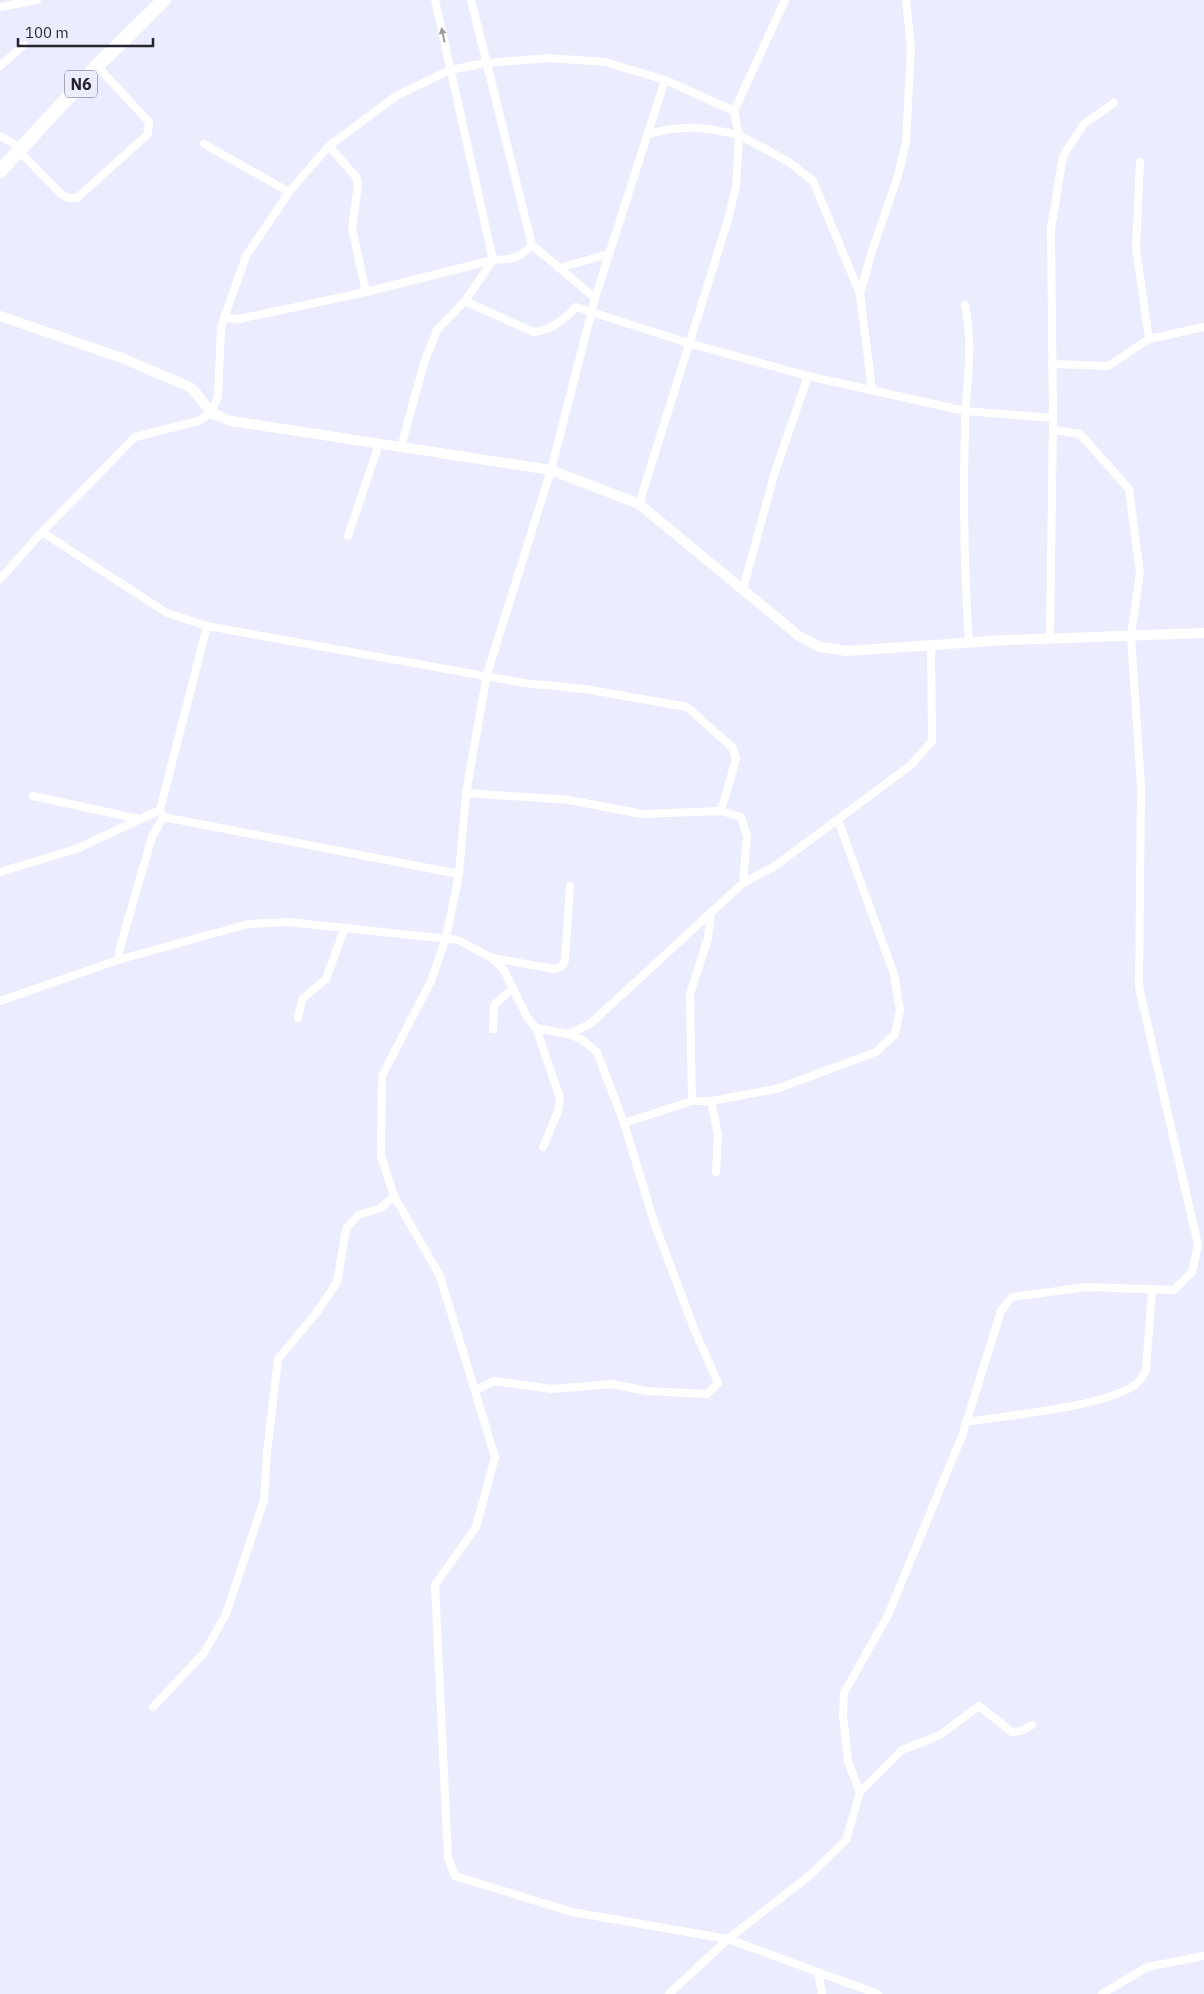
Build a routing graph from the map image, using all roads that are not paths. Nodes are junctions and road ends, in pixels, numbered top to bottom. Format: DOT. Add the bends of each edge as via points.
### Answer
graph roads {
  1 [pos="37,0"];
  2 [pos="435,0"];
  3 [pos="471,0"];
  4 [pos="785,0"];
  5 [pos="906,0"];
  6 [pos="162,1"];
  7 [pos="0,7"];
  8 [pos="24,45"];
  9 [pos="486,63"];
  10 [pos="0,66"];
  11 [pos="97,66"];
  12 [pos="450,70"];
  13 [pos="666,80"];
  14 [pos="1114,103"];
  15 [pos="734,111"];
  16 [pos="648,134"];
  17 [pos="739,135"];
  18 [pos="0,136"];
  19 [pos="204,144"];
  20 [pos="330,146"];
  21 [pos="20,150"];
  22 [pos="1140,162"];
  23 [pos="0,171"];
  24 [pos="289,192"];
  25 [pos="532,245"];
  26 [pos="610,254"];
  27 [pos="492,260"];
  28 [pos="559,268"];
  29 [pos="366,292"];
  30 [pos="860,294"];
  31 [pos="595,298"];
  32 [pos="465,301"];
  33 [pos="964,305"];
  34 [pos="593,312"];
  35 [pos="0,316"];
  36 [pos="224,318"];
  37 [pos="1204,327"];
  38 [pos="1149,339"];
  39 [pos="688,343"];
  40 [pos="1052,364"];
  41 [pos="808,376"];
  42 [pos="872,390"];
  43 [pos="965,411"];
  44 [pos="211,413"];
  45 [pos="1053,418"];
  46 [pos="1053,430"];
  47 [pos="379,444"];
  48 [pos="400,447"];
  49 [pos="551,470"];
  50 [pos="639,504"];
  51 [pos="42,532"];
  52 [pos="348,536"];
  53 [pos="1,577"];
  54 [pos="743,589"];
  55 [pos="207,626"];
  56 [pos="1204,633"];
  57 [pos="1131,635"];
  58 [pos="1050,638"];
  59 [pos="970,642"];
  60 [pos="931,646"];
  61 [pos="487,674"];
  62 [pos="466,793"];
  63 [pos="33,796"];
  64 [pos="720,811"];
  65 [pos="161,814"];
  66 [pos="139,820"];
  67 [pos="838,820"];
  68 [pos="0,872"];
  69 [pos="459,874"];
  70 [pos="743,883"];
  71 [pos="570,886"];
  72 [pos="711,913"];
  73 [pos="344,930"];
  74 [pos="446,938"];
  75 [pos="492,958"];
  76 [pos="118,960"];
  77 [pos="513,988"];
  78 [pos="0,1001"];
  79 [pos="298,1018"];
  80 [pos="536,1028"];
  81 [pos="493,1029"];
  82 [pos="568,1034"];
  83 [pos="692,1100"];
  84 [pos="711,1101"];
  85 [pos="624,1122"];
  86 [pos="543,1148"];
  87 [pos="716,1172"];
  88 [pos="394,1196"];
  89 [pos="1152,1290"];
  90 [pos="476,1390"];
  91 [pos="966,1422"];
  92 [pos="154,1707"];
  93 [pos="1032,1726"];
  94 [pos="860,1792"];
  95 [pos="728,1939"];
  96 [pos="1204,1956"];
  97 [pos="818,1972"];
  98 [pos="669,1994"];
  99 [pos="822,1994"];
  100 [pos="878,1994"];
  101 [pos="1102,1994"];
  1 -- 7 [label="street"];
  12 -- 2 [label="street, one-way"];
  3 -- 9 [label="street"];
  4 -- 15 [label="street"];
  5 -- 30 [label="street" via="912,46 906,142"];
  6 -- 11 [label="highway, N6"];
  8 -- 10 [label="street"];
  9 -- 12 [label="street"];
  9 -- 13 [label="street" via="548,58 605,62"];
  9 -- 25 [label="street"];
  11 -- 21 [label="highway, N6"];
  11 -- 21 [label="street" via="149,122 148,134 77,198 62,195"];
  12 -- 20 [label="street" via="396,96"];
  12 -- 27 [label="street"];
  13 -- 15 [label="street"];
  13 -- 16 [label="street"];
  14 -- 40 [label="street" via="1084,124 1063,156 1051,229"];
  15 -- 17 [label="street"];
  16 -- 17 [label="street" via="679,126"];
  16 -- 26 [label="street"];
  17 -- 30 [label="street" via="789,162 813,182"];
  17 -- 39 [label="street" via="736,186 730,211"];
  18 -- 21 [label="street"];
  19 -- 24 [label="street"];
  20 -- 24 [label="street"];
  20 -- 29 [label="street" via="356,177 358,185 352,228"];
  21 -- 23 [label="highway, N6"];
  22 -- 38 [label="street" via="1136,248"];
  24 -- 36 [label="street" via="246,256"];
  25 -- 27 [label="street" via="524,255"];
  25 -- 28 [label="street"];
  26 -- 28 [label="street"];
  26 -- 31 [label="street"];
  27 -- 29 [label="street"];
  27 -- 32 [label="street"];
  28 -- 31 [label="street"];
  29 -- 36 [label="street" via="239,319"];
  30 -- 42 [label="street"];
  31 -- 34 [label="street"];
  32 -- 34 [label="street" via="532,332 543,332 576,308"];
  32 -- 48 [label="street" via="437,330"];
  33 -- 43 [label="street" via="971,348"];
  34 -- 39 [label="street"];
  34 -- 49 [label="street"];
  35 -- 44 [label="street" via="122,358 190,387"];
  36 -- 44 [label="street" via="218,397"];
  37 -- 38 [label="street"];
  38 -- 40 [label="street" via="1108,366"];
  39 -- 41 [label="street"];
  39 -- 50 [label="street"];
  40 -- 45 [label="street"];
  41 -- 42 [label="street"];
  41 -- 54 [label="street" via="774,475"];
  42 -- 43 [label="street"];
  43 -- 45 [label="street"];
  43 -- 59 [label="street" via="964,563"];
  44 -- 47 [label="street" via="241,422"];
  44 -- 51 [label="street" via="198,422 135,437"];
  45 -- 46 [label="street"];
  46 -- 57 [label="street" via="1080,434 1129,489 1140,573"];
  46 -- 58 [label="street"];
  47 -- 48 [label="street"];
  47 -- 52 [label="street"];
  48 -- 49 [label="street"];
  49 -- 50 [label="street"];
  49 -- 61 [label="street"];
  50 -- 54 [label="street"];
  51 -- 53 [label="street"];
  51 -- 55 [label="street" via="167,613"];
  54 -- 60 [label="street" via="799,636 820,647 847,651"];
  55 -- 61 [label="street"];
  55 -- 65 [label="street"];
  56 -- 57 [label="street"];
  57 -- 58 [label="street"];
  57 -- 89 [label="street" via="1141,787 1139,987 1198,1246 1192,1272 1174,1290"];
  58 -- 59 [label="street"];
  59 -- 60 [label="street"];
  60 -- 67 [label="street" via="932,742 911,765"];
  61 -- 62 [label="street"];
  61 -- 64 [label="street" via="524,683 586,688 686,707 733,748 736,759"];
  62 -- 64 [label="street" via="569,800 642,814"];
  62 -- 69 [label="street"];
  63 -- 66 [label="street"];
  64 -- 70 [label="street" via="742,818 747,836"];
  65 -- 66 [label="street"];
  65 -- 69 [label="street"];
  65 -- 76 [label="street"];
  66 -- 68 [label="street" via="76,849"];
  67 -- 70 [label="street" via="775,866"];
  67 -- 84 [label="street" via="894,974 900,1010 896,1034 876,1052 776,1089"];
  69 -- 74 [label="street"];
  70 -- 72 [label="street"];
  71 -- 75 [label="street" via="562,966 556,969"];
  72 -- 82 [label="street" via="590,1024"];
  72 -- 83 [label="street" via="708,938 690,994"];
  73 -- 74 [label="street"];
  73 -- 76 [label="street" via="288,922 248,924"];
  73 -- 79 [label="street" via="326,979 302,999"];
  74 -- 75 [label="street" via="458,940"];
  74 -- 88 [label="street" via="431,981 382,1076 381,1156"];
  75 -- 77 [label="street" via="504,970"];
  76 -- 78 [label="street"];
  77 -- 80 [label="street"];
  77 -- 81 [label="street" via="494,1005"];
  80 -- 82 [label="street"];
  80 -- 86 [label="street" via="560,1098"];
  82 -- 85 [label="street" via="581,1039 597,1052"];
  83 -- 84 [label="street"];
  83 -- 85 [label="street"];
  84 -- 87 [label="street" via="718,1135"];
  85 -- 90 [label="street" via="654,1222 718,1383 707,1394 646,1391 612,1384 552,1389 494,1381"];
  88 -- 90 [label="street" via="440,1276"];
  88 -- 92 [label="street" via="381,1208 358,1215 346,1229 337,1282 278,1359 266,1453 264,1500 226,1614 204,1652"];
  89 -- 91 [label="street" via="1146,1370 1134,1386 1069,1406"];
  89 -- 91 [label="street" via="1086,1287 1012,1296 1001,1311"];
  90 -- 95 [label="street" via="496,1457 476,1527 435,1585 448,1858 455,1876 572,1912"];
  91 -- 94 [label="street" via="888,1616 844,1693 848,1762"];
  93 -- 94 [label="street" via="1012,1732 979,1706 940,1735 902,1750"];
  94 -- 95 [label="street" via="846,1840 809,1876"];
  95 -- 97 [label="street"];
  95 -- 98 [label="street"];
  96 -- 101 [label="street" via="1147,1967"];
  97 -- 99 [label="street"];
  97 -- 100 [label="street"];
}
